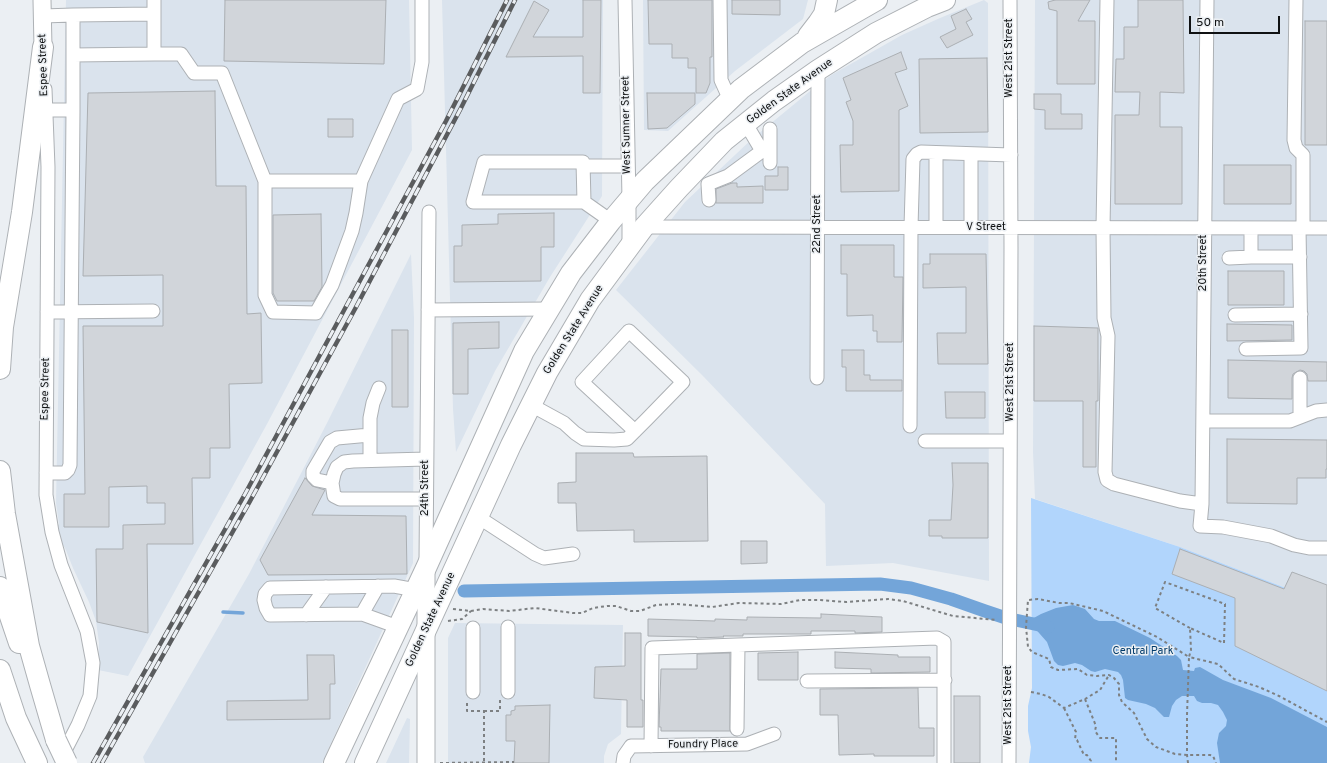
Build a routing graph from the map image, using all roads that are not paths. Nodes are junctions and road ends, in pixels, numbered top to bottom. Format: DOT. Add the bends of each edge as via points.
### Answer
graph roads {
  1 [pos="154,0"];
  2 [pos="422,0"];
  3 [pos="624,0"];
  4 [pos="720,0"];
  5 [pos="828,0"];
  6 [pos="877,0"];
  7 [pos="945,0"];
  8 [pos="1010,0"];
  9 [pos="1107,0"];
  10 [pos="1207,0"];
  11 [pos="1296,0"];
  12 [pos="43,8"];
  13 [pos="154,14"];
  14 [pos="73,15"];
  15 [pos="802,43"];
  16 [pos="43,48"];
  17 [pos="154,54"];
  18 [pos="73,55"];
  19 [pos="818,70"];
  20 [pos="730,100"];
  21 [pos="40,110"];
  22 [pos="73,110"];
  23 [pos="746,124"];
  24 [pos="770,129"];
  25 [pos="936,153"];
  26 [pos="971,154"];
  27 [pos="767,155"];
  28 [pos="1011,155"];
  29 [pos="583,166"];
  30 [pos="628,166"];
  31 [pos="265,181"];
  32 [pos="361,181"];
  33 [pos="629,199"];
  34 [pos="709,200"];
  35 [pos="584,202"];
  36 [pos="429,212"];
  37 [pos="611,221"];
  38 [pos="644,227"];
  39 [pos="818,227"];
  40 [pos="911,227"];
  41 [pos="936,227"];
  42 [pos="971,228"];
  43 [pos="1011,228"];
  44 [pos="1103,228"];
  45 [pos="1204,228"];
  46 [pos="1251,228"];
  47 [pos="1301,228"];
  48 [pos="1327,228"];
  49 [pos="629,249"];
  50 [pos="1251,257"];
  51 [pos="1300,257"];
  52 [pos="1229,258"];
  53 [pos="549,309"];
  54 [pos="428,310"];
  55 [pos="71,311"];
  56 [pos="153,311"];
  57 [pos="47,312"];
  58 [pos="1301,314"];
  59 [pos="1235,315"];
  60 [pos="1246,348"];
  61 [pos="0,369"];
  62 [pos="817,378"];
  63 [pos="1300,378"];
  64 [pos="379,388"];
  65 [pos="531,405"];
  66 [pos="1327,410"];
  67 [pos="1300,417"];
  68 [pos="1203,421"];
  69 [pos="910,426"];
  70 [pos="635,432"];
  71 [pos="370,436"];
  72 [pos="925,441"];
  73 [pos="1010,441"];
  74 [pos="426,459"];
  75 [pos="370,460"];
  76 [pos="0,471"];
  77 [pos="46,473"];
  78 [pos="332,483"];
  79 [pos="426,499"];
  80 [pos="1202,504"];
  81 [pos="478,517"];
  82 [pos="1327,548"];
  83 [pos="573,554"];
  84 [pos="426,568"];
  85 [pos="378,586"];
  86 [pos="0,587"];
  87 [pos="326,587"];
  88 [pos="416,590"];
  89 [pos="362,614"];
  90 [pos="306,615"];
  91 [pos="398,627"];
  92 [pos="508,627"];
  93 [pos="473,628"];
  94 [pos="426,629"];
  95 [pos="738,645"];
  96 [pos="0,670"];
  97 [pos="945,680"];
  98 [pos="807,681"];
  99 [pos="37,686"];
  100 [pos="470,695"];
  101 [pos="504,696"];
  102 [pos="737,729"];
  103 [pos="774,734"];
  104 [pos="651,746"];
  105 [pos="37,763"];
  106 [pos="59,763"];
  107 [pos="67,763"];
  108 [pos="334,763"];
  109 [pos="365,763"];
  110 [pos="426,763"];
  111 [pos="623,763"];
  112 [pos="944,763"];
  113 [pos="1009,763"];
  1 -- 13 [label="street"];
  2 -- 32 [label="street" via="422,62 416,89 398,99"];
  3 -- 30 [label="street, West Sumner Street"];
  4 -- 20 [label="street" via="721,80"];
  5 -- 15 [label="highway" via="824,14"];
  6 -- 15 [label="highway"];
  7 -- 19 [label="highway, Golden State Avenue" via="876,33"];
  8 -- 28 [label="street, West 21st Street"];
  9 -- 44 [label="street"];
  10 -- 45 [label="street, 20th Street"];
  11 -- 47 [label="street" via="1294,140 1296,148 1303,154"];
  12 -- 14 [label="street"];
  12 -- 16 [label="main road, Espee Street"];
  13 -- 14 [label="street"];
  13 -- 17 [label="street"];
  14 -- 18 [label="street"];
  15 -- 20 [label="highway"];
  16 -- 21 [label="highway"];
  17 -- 18 [label="street"];
  17 -- 31 [label="street" via="181,54 194,73 222,73"];
  18 -- 22 [label="street"];
  19 -- 23 [label="highway, Golden State Avenue"];
  19 -- 39 [label="street, 22nd Street"];
  20 -- 33 [label="highway"];
  21 -- 22 [label="street"];
  21 -- 57 [label="street, Espee Street" via="48,167"];
  21 -- 61 [label="highway" via="3,327"];
  22 -- 55 [label="street"];
  23 -- 27 [label="street"];
  23 -- 38 [label="highway, Golden State Avenue" via="724,141"];
  24 -- 27 [label="street"];
  25 -- 26 [label="street"];
  25 -- 40 [label="street" via="920,152 913,159"];
  25 -- 41 [label="street"];
  26 -- 28 [label="street"];
  26 -- 42 [label="street"];
  27 -- 34 [label="street" via="708,184"];
  28 -- 43 [label="street, West 21st Street"];
  29 -- 30 [label="street"];
  29 -- 35 [label="street"];
  29 -- 35 [label="street" via="583,162 484,162 473,202"];
  30 -- 33 [label="street, West Sumner Street"];
  31 -- 32 [label="street"];
  31 -- 32 [label="street" via="265,295 274,312 316,313 332,284 352,231"];
  33 -- 37 [label="highway"];
  33 -- 49 [label="street, West Sumner Street"];
  35 -- 37 [label="street"];
  36 -- 54 [label="street, 24th Street"];
  37 -- 53 [label="highway" via="571,273"];
  38 -- 39 [label="street, V Street"];
  38 -- 49 [label="highway, Golden State Avenue"];
  39 -- 40 [label="street, V Street"];
  39 -- 62 [label="street, 22nd Street"];
  40 -- 41 [label="street, V Street"];
  40 -- 69 [label="street"];
  41 -- 42 [label="street, V Street"];
  42 -- 43 [label="street, V Street"];
  43 -- 44 [label="street, V Street"];
  43 -- 73 [label="street, West 21st Street"];
  44 -- 45 [label="street, V Street"];
  44 -- 80 [label="street" via="1104,318 1108,336 1105,472 1107,480 1172,500"];
  45 -- 46 [label="street, V Street"];
  45 -- 68 [label="street, 20th Street"];
  46 -- 47 [label="street, V Street"];
  46 -- 50 [label="street"];
  47 -- 48 [label="street, V Street"];
  47 -- 51 [label="street"];
  49 -- 65 [label="highway, Golden State Avenue" via="590,300"];
  50 -- 51 [label="street"];
  50 -- 52 [label="street"];
  51 -- 58 [label="street"];
  53 -- 54 [label="street"];
  53 -- 84 [label="highway" via="524,351"];
  54 -- 74 [label="street, 24th Street"];
  55 -- 56 [label="street"];
  55 -- 57 [label="street"];
  55 -- 77 [label="street" via="70,465 65,473"];
  57 -- 77 [label="street, Espee Street"];
  58 -- 59 [label="street"];
  58 -- 60 [label="street" via="1301,348"];
  63 -- 67 [label="street"];
  64 -- 71 [label="street" via="370,418"];
  65 -- 70 [label="street" via="584,439 627,439"];
  65 -- 81 [label="highway, Golden State Avenue"];
  66 -- 67 [label="street"];
  67 -- 68 [label="street" via="1290,422"];
  68 -- 80 [label="street, 20th Street"];
  70 -- 70 [label="street" via="683,382 629,331 582,382"];
  71 -- 75 [label="street"];
  71 -- 78 [label="street" via="337,438 330,442 313,471 313,476 318,480"];
  72 -- 73 [label="street"];
  73 -- 113 [label="street, West 21st Street"];
  74 -- 75 [label="street"];
  74 -- 79 [label="street, 24th Street"];
  75 -- 78 [label="street" via="344,462 337,467"];
  76 -- 99 [label="highway" via="5,514"];
  77 -- 106 [label="street, Espee Street" via="46,496 60,565 87,631 93,662 90,696"];
  78 -- 79 [label="street" via="334,496 340,499"];
  79 -- 84 [label="street, 24th Street"];
  80 -- 82 [label="street, 20th Street" via="1200,526 1222,527 1271,536 1294,546"];
  81 -- 83 [label="street" via="544,558"];
  81 -- 94 [label="highway, Golden State Avenue" via="443,613"];
  84 -- 88 [label="highway"];
  84 -- 94 [label="main road, 24th Street"];
  85 -- 87 [label="street"];
  85 -- 88 [label="street"];
  85 -- 89 [label="street"];
  86 -- 99 [label="highway"];
  87 -- 90 [label="street"];
  87 -- 90 [label="street" via="270,588 265,594 264,600 270,615"];
  88 -- 91 [label="highway"];
  89 -- 90 [label="street"];
  89 -- 91 [label="street"];
  91 -- 108 [label="highway"];
  92 -- 101 [label="street"];
  93 -- 100 [label="street"];
  94 -- 109 [label="highway, Golden State Avenue"];
  94 -- 110 [label="main road, 24th Street"];
  95 -- 97 [label="street" via="937,638 944,642"];
  95 -- 102 [label="street"];
  95 -- 104 [label="street" via="652,648"];
  96 -- 105 [label="highway" via="16,718"];
  97 -- 98 [label="street"];
  97 -- 112 [label="street"];
  99 -- 107 [label="highway, bridge"];
  103 -- 104 [label="street, Foundry Place" via="747,744"];
  104 -- 111 [label="street, Foundry Place" via="631,746 624,756"];
}
